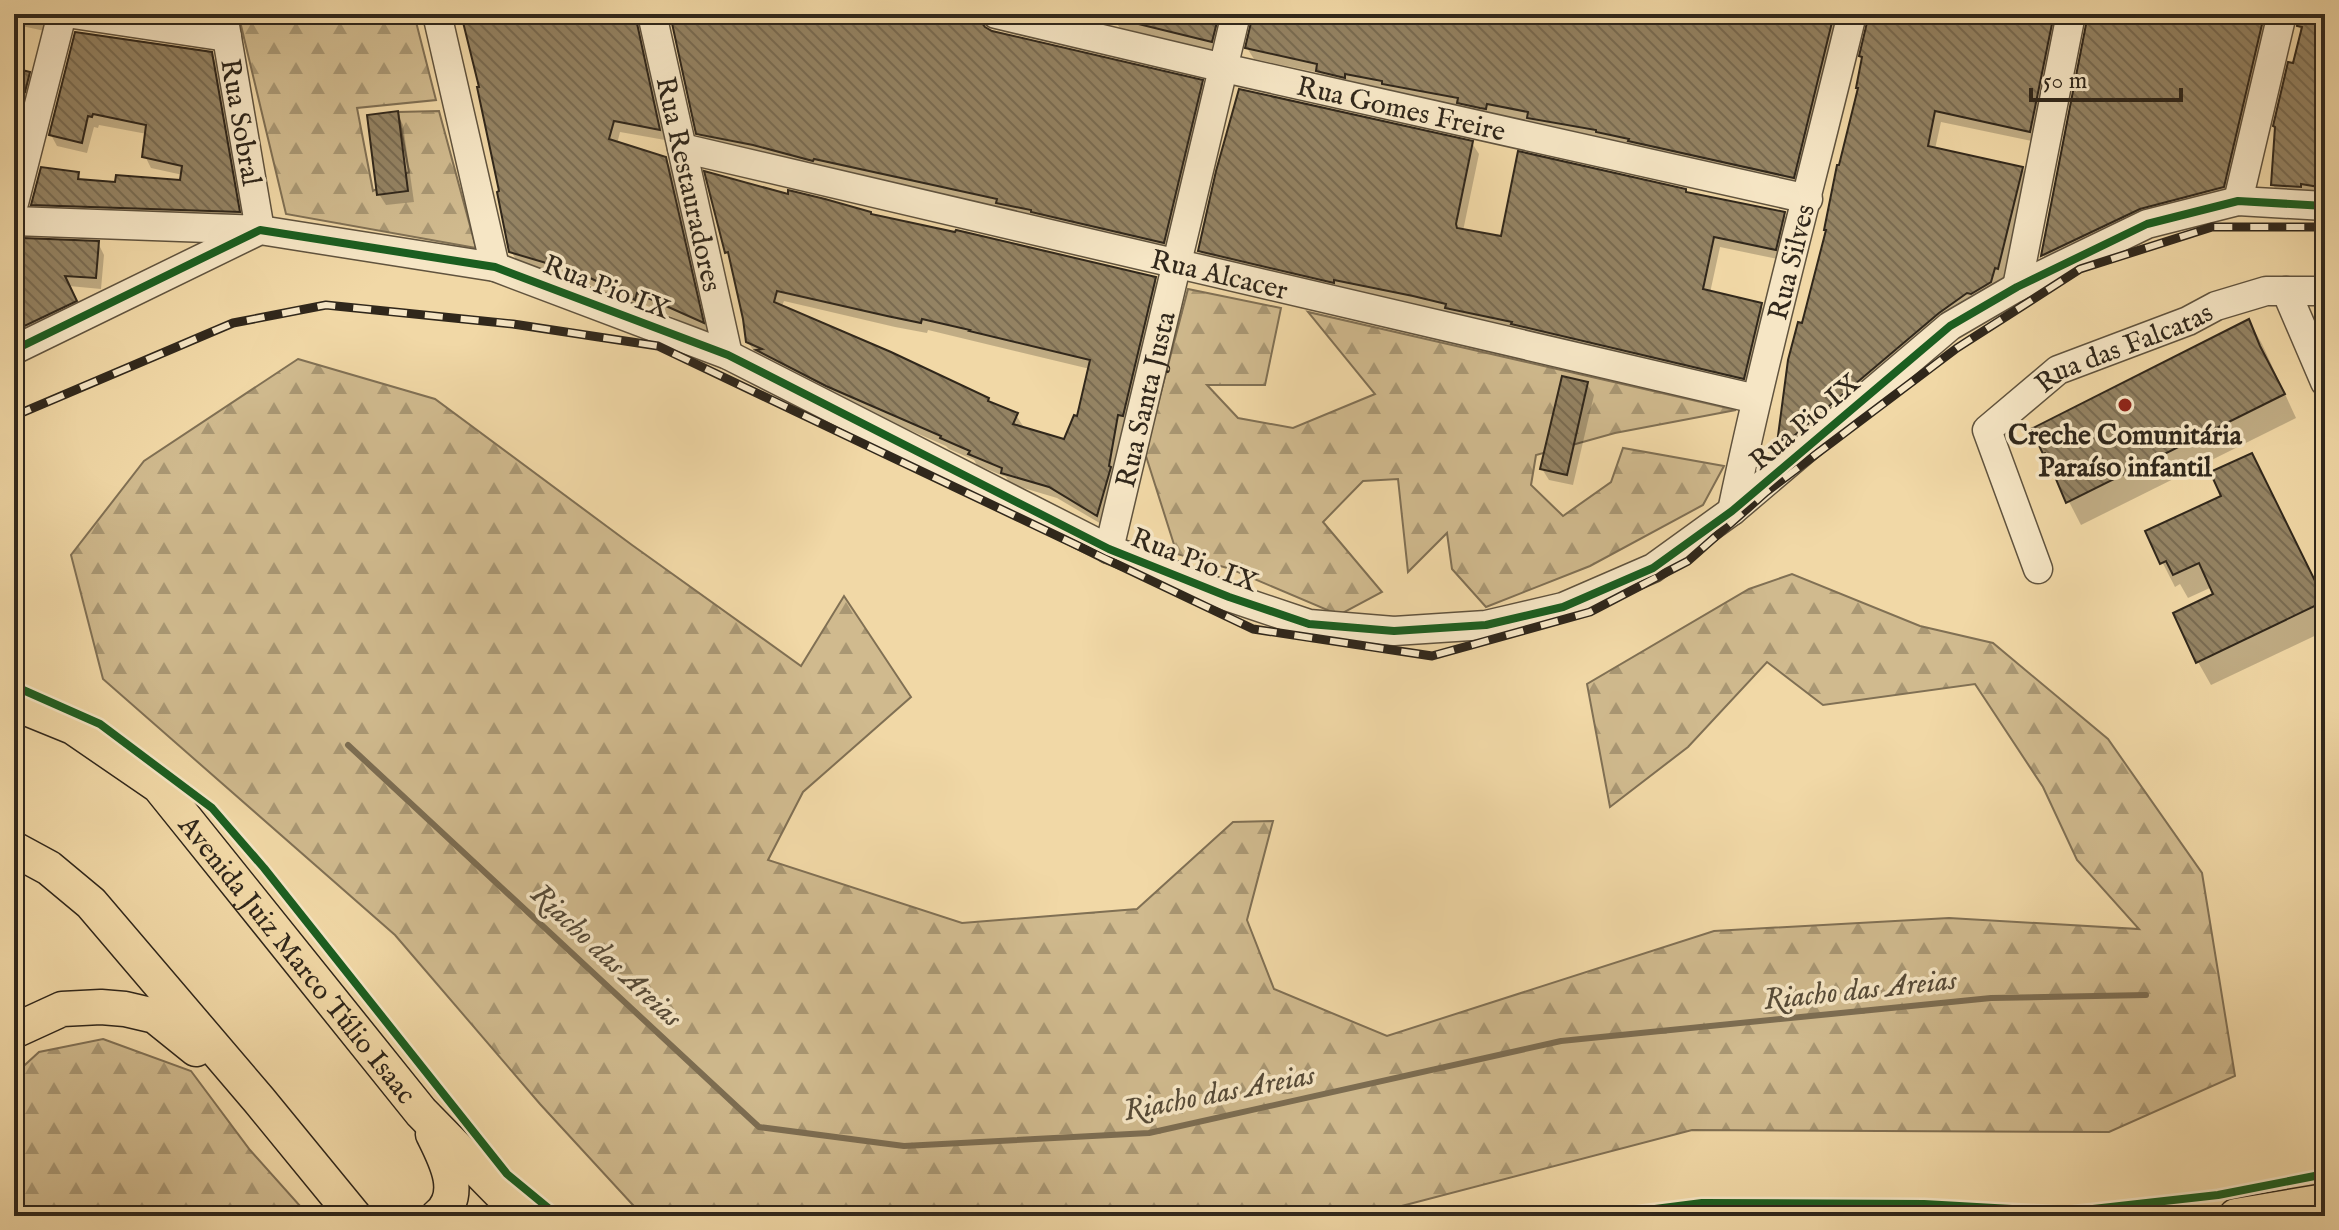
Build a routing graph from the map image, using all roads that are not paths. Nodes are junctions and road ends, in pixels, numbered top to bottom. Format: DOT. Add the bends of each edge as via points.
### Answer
graph roads {
  1 [pos="62,14"];
  2 [pos="73,14"];
  3 [pos="437,14"];
  4 [pos="652,14"];
  5 [pos="996,14"];
  6 [pos="1236,14"];
  7 [pos="1852,14"];
  8 [pos="2071,14"];
  9 [pos="2282,14"];
  10 [pos="225,26"];
  11 [pos="1224,68"];
  12 [pos="682,148"];
  13 [pos="1808,199"];
  14 [pos="2238,201"];
  15 [pos="14,203"];
  16 [pos="2325,206"];
  17 [pos="14,221"];
  18 [pos="260,230"];
  19 [pos="1178,263"];
  20 [pos="495,267"];
  21 [pos="2017,287"];
  22 [pos="2286,291"];
  23 [pos="2325,291"];
  24 [pos="14,350"];
  25 [pos="728,355"];
  26 [pos="2325,382"];
  27 [pos="1756,399"];
  28 [pos="1732,511"];
  29 [pos="1109,549"];
  30 [pos="2038,569"];
  31 [pos="14,703"];
  32 [pos="14,849"];
  33 [pos="14,1031"];
  34 [pos="259,1100"];
  35 [pos="421,1112"];
  36 [pos="2325,1201"];
  37 [pos="354,1216"];
  38 [pos="438,1216"];
  39 [pos="523,1216"];
  40 [pos="2236,1216"];
  1 -- 15 [label="street"];
  2 -- 10 [label="street"];
  3 -- 20 [label="street"];
  4 -- 12 [label="street, Rua Restauradores"];
  5 -- 11 [label="street, Rua Gomes Freire"];
  6 -- 11 [label="street, Rua Santa Justa"];
  7 -- 13 [label="street, Rua Silves"];
  8 -- 21 [label="street"];
  9 -- 14 [label="street"];
  10 -- 18 [label="street, Rua Sobral"];
  11 -- 13 [label="street, Rua Gomes Freire"];
  11 -- 19 [label="street, Rua Santa Justa"];
  12 -- 19 [label="street, Rua Alcacer"];
  12 -- 25 [label="street, Rua Restauradores"];
  13 -- 27 [label="street, Rua Silves"];
  14 -- 16 [label="street, Rua Pio IX"];
  14 -- 21 [label="street, Rua Pio IX" via="2147,224"];
  17 -- 18 [label="street, Rua Pio IX"];
  18 -- 20 [label="street, Rua Pio IX"];
  18 -- 24 [label="street"];
  19 -- 27 [label="street, Rua Alcacer"];
  19 -- 29 [label="street, Rua Santa Justa"];
  20 -- 25 [label="street, Rua Pio IX"];
  21 -- 28 [label="street, Rua Pio IX" via="1950,326"];
  22 -- 23 [label="street, Rua das Falcatas"];
  22 -- 26 [label="street"];
  22 -- 30 [label="street, Rua das Falcatas" via="2266,291 2216,306 2058,370 1987,430"];
  25 -- 29 [label="street, Rua Pio IX"];
  27 -- 28 [label="street, Rua Silves"];
  28 -- 29 [label="street, Rua Pio IX" via="1653,568 1563,607 1486,625 1394,631 1309,624"];
  31 -- 35 [label="main road, Avenida Juiz Marco Túlio Isaac" via="73,727 159,786"];
  32 -- 34 [label="main road" via="49,868 91,903"];
  33 -- 34 [label="main road" via="62,1009 125,1009 155,1016"];
  34 -- 37 [label="main road"];
  35 -- 38 [label="main road" via="447,1161 452,1197"];
  35 -- 39 [label="main road, Avenida Juiz Marco Túlio Isaac"];
  36 -- 40 [label="main road"];
}
